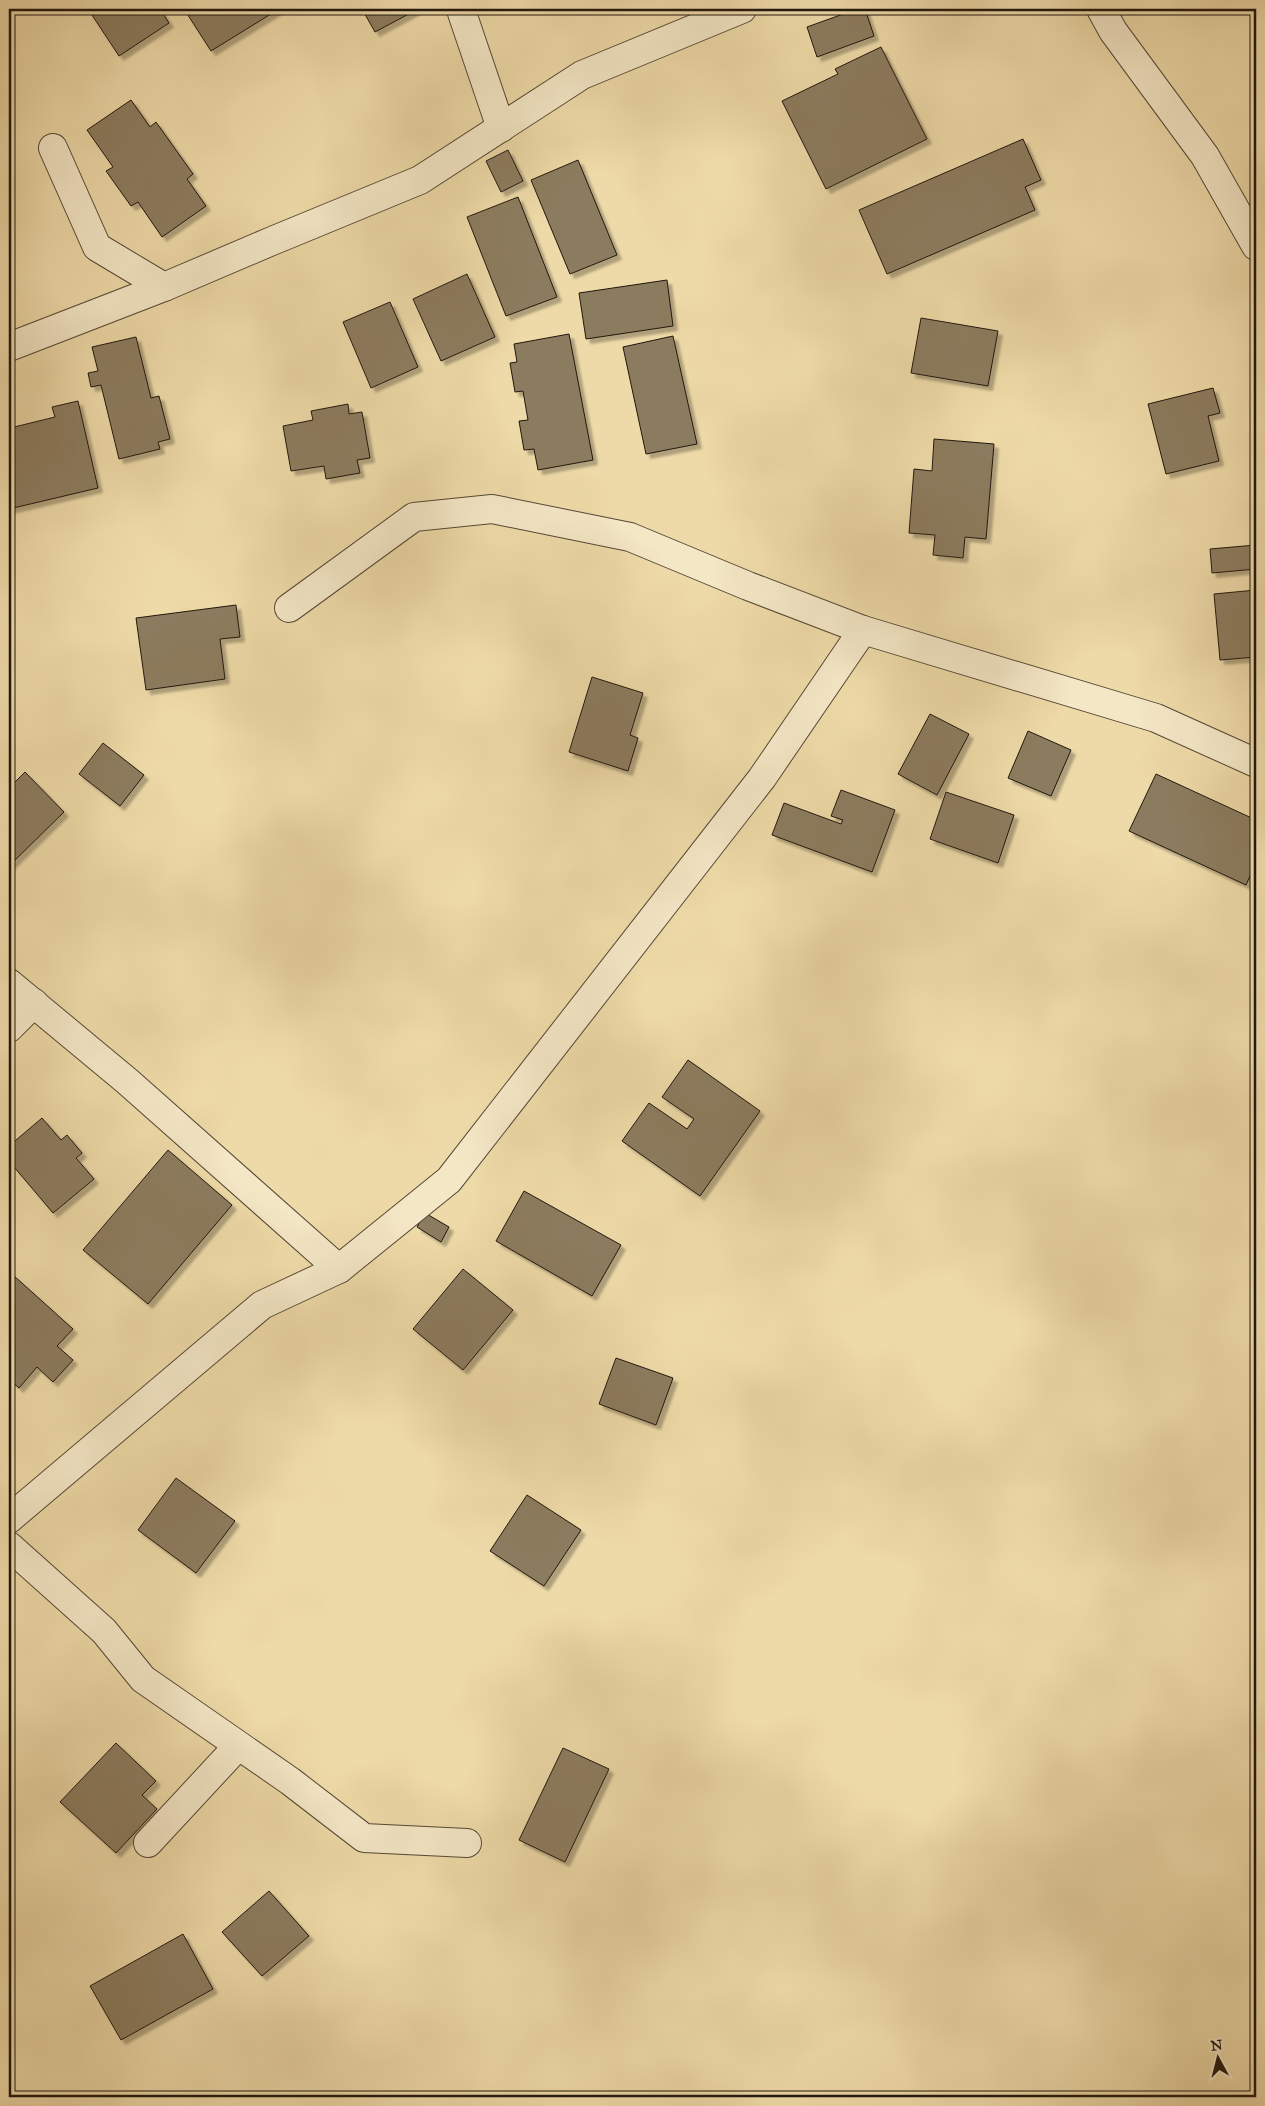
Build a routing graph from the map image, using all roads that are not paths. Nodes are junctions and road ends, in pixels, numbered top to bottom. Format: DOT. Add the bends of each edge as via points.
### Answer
graph roads {
  1 [pos="742,9"];
  2 [pos="1101,9"];
  3 [pos="462,13"];
  4 [pos="501,128"];
  5 [pos="53,148"];
  6 [pos="1256,246"];
  7 [pos="164,287"];
  8 [pos="9,347"];
  9 [pos="289,608"];
  10 [pos="863,630"];
  11 [pos="1256,764"];
  12 [pos="9,983"];
  13 [pos="34,1003"];
  14 [pos="9,1028"];
  15 [pos="339,1269"];
  16 [pos="9,1519"];
  17 [pos="9,1546"];
  18 [pos="238,1746"];
  19 [pos="148,1843"];
  20 [pos="467,1843"];
  1 -- 4 [label="street" via="582,74"];
  2 -- 6 [label="street" via="1113,31 1205,156"];
  3 -- 4 [label="street"];
  4 -- 7 [label="street" via="420,180"];
  5 -- 7 [label="street" via="97,247"];
  7 -- 8 [label="street"];
  9 -- 10 [label="street" via="414,518 492,508 630,537"];
  10 -- 11 [label="street" via="1156,718"];
  10 -- 15 [label="street" via="762,778 450,1180"];
  12 -- 13 [label="street"];
  13 -- 14 [label="street"];
  13 -- 15 [label="street"];
  15 -- 16 [label="street" via="262,1305"];
  17 -- 18 [label="street" via="104,1631 143,1679"];
  18 -- 19 [label="street"];
  18 -- 20 [label="street" via="364,1838"];
}
